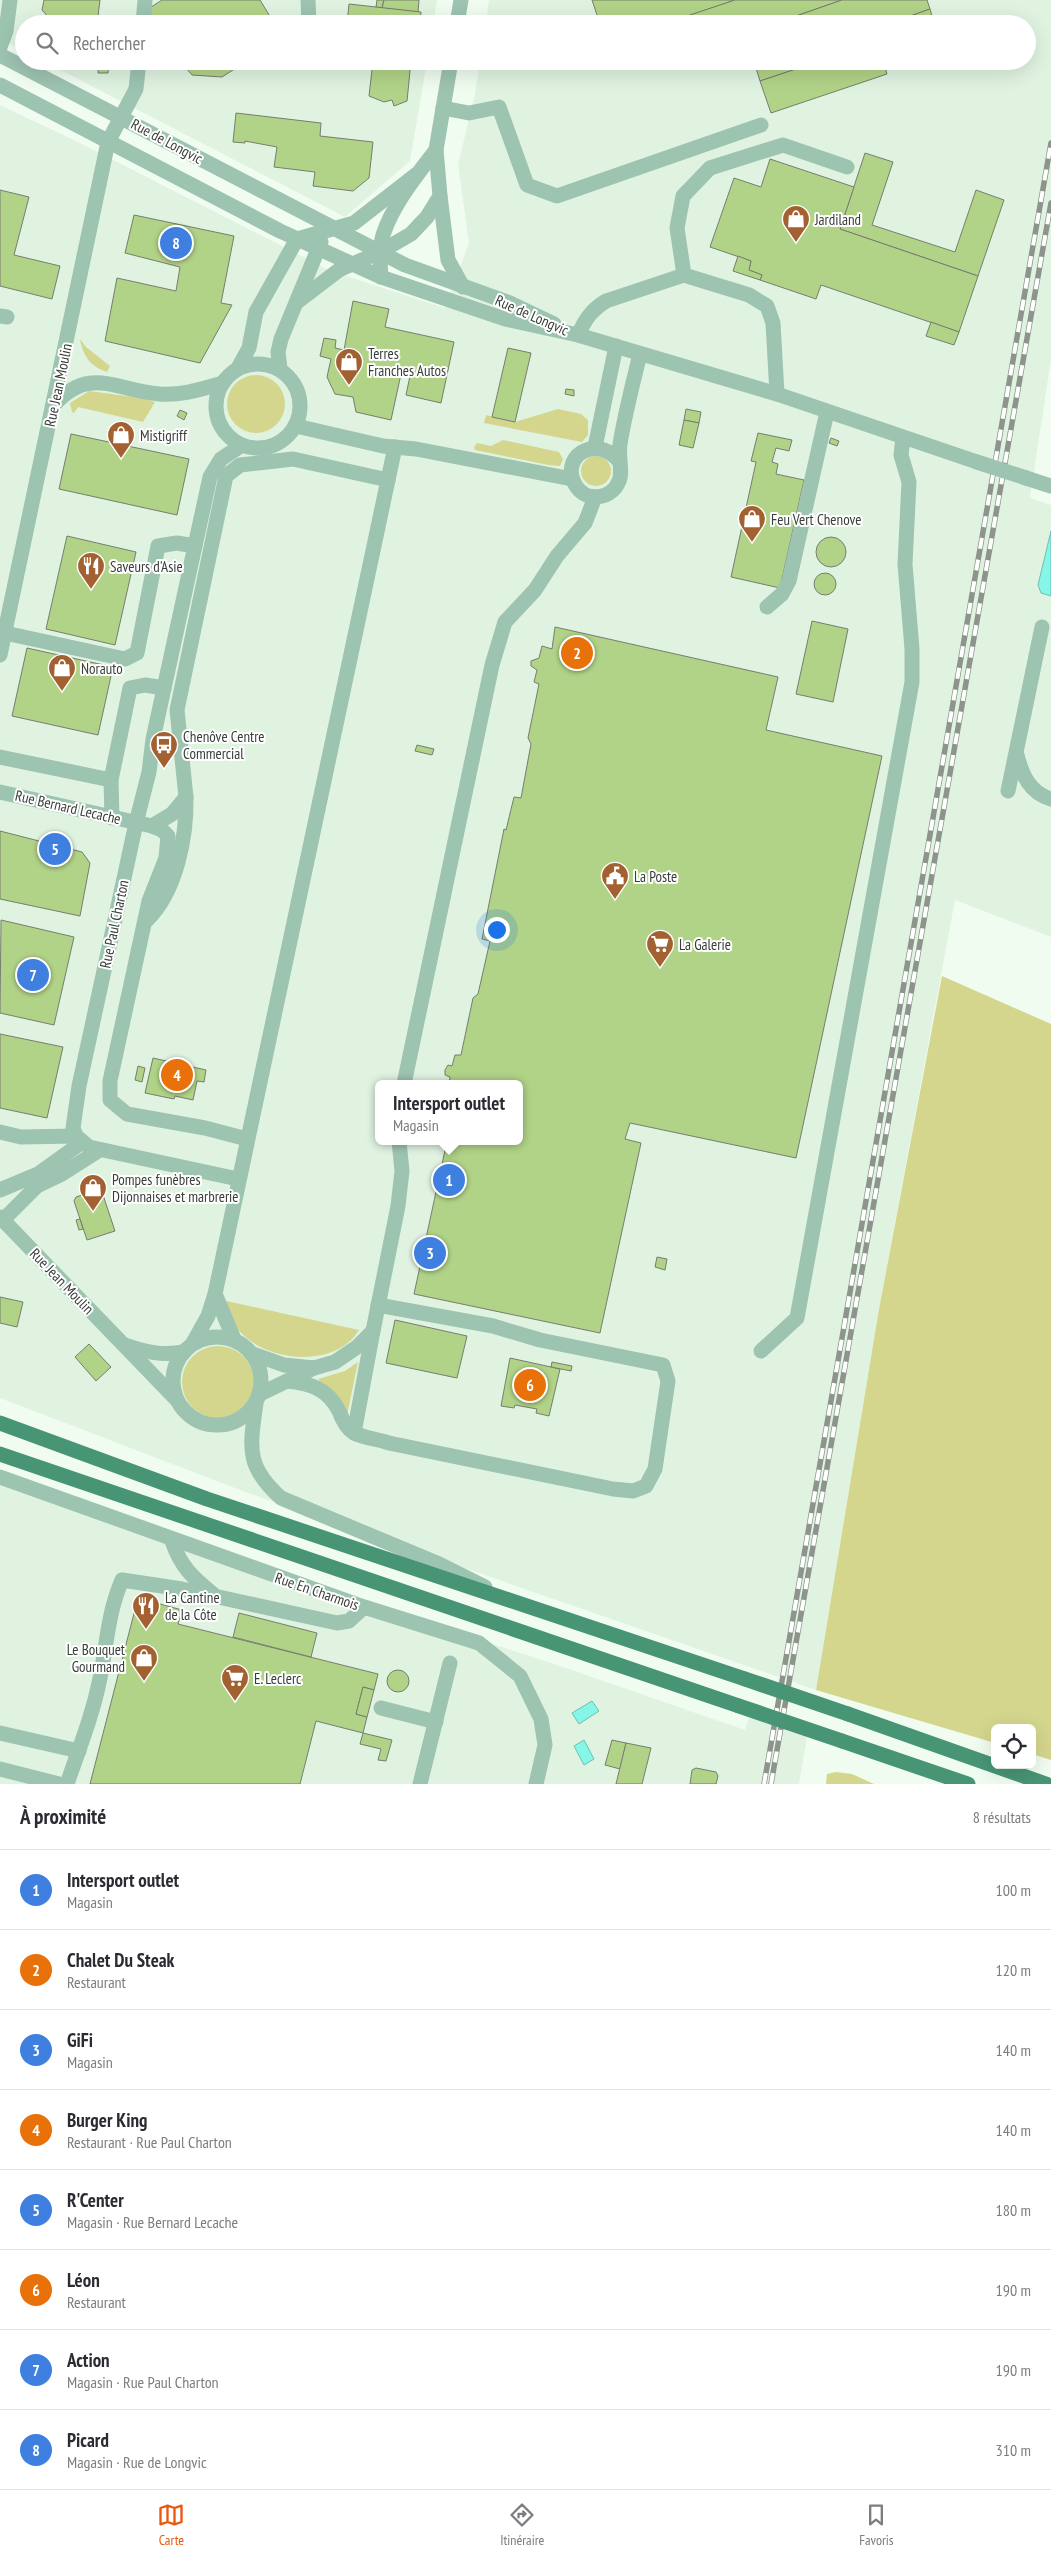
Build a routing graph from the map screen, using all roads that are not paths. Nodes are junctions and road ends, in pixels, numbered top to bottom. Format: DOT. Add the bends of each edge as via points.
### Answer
graph roads {
  1 [pos="10,0"];
  2 [pos="145,0"];
  3 [pos="308,0"];
  4 [pos="461,0"];
  5 [pos="144,15"];
  6 [pos="309,15"];
  7 [pos="458,15"];
  8 [pos="0,47"];
  9 [pos="0,55"];
  10 [pos="15,63"];
  11 [pos="29,70"];
  12 [pos="138,70"];
  13 [pos="449,70"];
  14 [pos="0,85"];
  15 [pos="443,108"];
  16 [pos="121,117"];
  17 [pos="761,125"];
  18 [pos="108,142"];
  19 [pos="436,150"];
  20 [pos="848,167"];
  21 [pos="417,174"];
  22 [pos="440,196"];
  23 [pos="305,213"];
  24 [pos="337,229"];
  25 [pos="320,233"];
  26 [pos="297,239"];
  27 [pos="319,250"];
  28 [pos="380,252"];
  29 [pos="349,264"];
  30 [pos="684,276"];
  31 [pos="381,277"];
  32 [pos="463,287"];
  33 [pos="297,302"];
  34 [pos="578,335"];
  35 [pos="616,346"];
  36 [pos="640,354"];
  37 [pos="238,368"];
  38 [pos="280,369"];
  39 [pos="222,382"];
  40 [pos="777,394"];
  41 [pos="53,406"];
  42 [pos="827,412"];
  43 [pos="296,426"];
  44 [pos="903,438"];
  45 [pos="242,445"];
  46 [pos="395,447"];
  47 [pos="595,447"];
  48 [pos="618,460"];
  49 [pos="572,479"];
  50 [pos="388,480"];
  51 [pos="1051,486"];
  52 [pos="595,497"];
  53 [pos="195,546"];
  54 [pos="767,607"];
  55 [pos="4,611"];
  56 [pos="1042,627"];
  57 [pos="5,633"];
  58 [pos="1051,645"];
  59 [pos="0,655"];
  60 [pos="1034,667"];
  61 [pos="164,688"];
  62 [pos="1016,751"];
  63 [pos="0,757"];
  64 [pos="111,780"];
  65 [pos="1008,791"];
  66 [pos="0,792"];
  67 [pos="186,797"];
  68 [pos="1051,799"];
  69 [pos="112,818"];
  70 [pos="136,823"];
  71 [pos="152,826"];
  72 [pos="147,920"];
  73 [pos="405,1080"];
  74 [pos="0,1132"];
  75 [pos="246,1139"];
  76 [pos="79,1140"];
  77 [pos="399,1145"];
  78 [pos="98,1151"];
  79 [pos="238,1179"];
  80 [pos="0,1190"];
  81 [pos="2,1219"];
  82 [pos="215,1294"];
  83 [pos="378,1305"];
  84 [pos="373,1331"];
  85 [pos="234,1339"];
  86 [pos="124,1345"];
  87 [pos="188,1348"];
  88 [pos="761,1351"];
  89 [pos="253,1354"];
  90 [pos="314,1368"];
  91 [pos="287,1381"];
  92 [pos="258,1398"];
  93 [pos="178,1400"];
  94 [pos="0,1423"];
  95 [pos="354,1432"];
  96 [pos="0,1454"];
  97 [pos="0,1477"];
  98 [pos="172,1541"];
  99 [pos="216,1596"];
  100 [pos="513,1601"];
  101 [pos="364,1607"];
  102 [pos="450,1663"];
  103 [pos="381,1708"];
  104 [pos="436,1722"];
  105 [pos="0,1733"];
  106 [pos="78,1751"];
  107 [pos="0,1769"];
  108 [pos="59,1784"];
  109 [pos="66,1784"];
  110 [pos="420,1784"];
  111 [pos="536,1784"];
  112 [pos="968,1784"];
  113 [pos="1046,1784"];
  1 -- 8 [label="street" via="6,31"];
  2 -- 5 [label="street"];
  3 -- 6 [label="street"];
  4 -- 7 [label="street"];
  9 -- 10 [label="street, Rue de Longvic"];
  11 -- 16 [label="street, Rue de Longvic"];
  12 -- 16 [label="street, Rue Jean Moulin" via="136,89"];
  13 -- 15 [label="street"];
  14 -- 18 [label="street, Rue de Longvic"];
  15 -- 17 [label="street" via="469,113 499,107 527,185 557,196"];
  15 -- 19 [label="street"];
  16 -- 18 [label="street, Rue Jean Moulin"];
  16 -- 23 [label="street, Rue de Longvic"];
  18 -- 26 [label="street, Rue de Longvic"];
  18 -- 41 [label="street, Rue Jean Moulin"];
  19 -- 21 [label="street"];
  19 -- 22 [label="street"];
  20 -- 30 [label="street" via="784,145 710,168 683,196 676,228"];
  21 -- 24 [label="street" via="354,223"];
  21 -- 28 [label="street" via="383,234"];
  22 -- 28 [label="street" via="411,234"];
  22 -- 32 [label="street" via="448,260"];
  23 -- 24 [label="street, Rue de Longvic"];
  23 -- 25 [label="street"];
  24 -- 25 [label="street"];
  24 -- 28 [label="street, Rue de Longvic"];
  25 -- 26 [label="street"];
  25 -- 27 [label="street"];
  26 -- 27 [label="street, Rue de Longvic"];
  26 -- 37 [label="street" via="256,312 249,348"];
  27 -- 29 [label="street, Rue de Longvic"];
  27 -- 33 [label="street"];
  28 -- 29 [label="street"];
  28 -- 31 [label="street"];
  28 -- 32 [label="street, Rue de Longvic"];
  29 -- 31 [label="street, Rue de Longvic"];
  29 -- 33 [label="street"];
  30 -- 34 [label="street" via="600,304 586,318"];
  30 -- 40 [label="street" via="749,295 767,306 773,323"];
  31 -- 34 [label="street, Rue de Longvic" via="505,319"];
  32 -- 34 [label="street, Rue de Longvic" via="510,303"];
  33 -- 38 [label="street" via="278,352"];
  34 -- 35 [label="street"];
  35 -- 36 [label="street"];
  35 -- 47 [label="street"];
  36 -- 40 [label="street"];
  36 -- 48 [label="street"];
  37 -- 38 [label="street" via="260,363"];
  37 -- 39 [label="street"];
  38 -- 43 [label="street" via="290,377 299,394 300,413"];
  39 -- 41 [label="street" via="185,393 159,394 89,382 71,388"];
  39 -- 45 [label="street" via="217,394 218,418 223,430"];
  40 -- 42 [label="street"];
  41 -- 55 [label="street, Rue Jean Moulin"];
  42 -- 44 [label="street"];
  42 -- 54 [label="street" via="789,581 782,594"];
  43 -- 45 [label="street" via="289,436 273,445 255,448"];
  43 -- 46 [label="street" via="345,439"];
  44 -- 51 [label="street, bridge"];
  44 -- 88 [label="street" via="901,455 909,482 905,564 912,682 797,1318"];
  45 -- 53 [label="street, Rue Paul Charton" via="214,466"];
  46 -- 49 [label="street"];
  46 -- 50 [label="street"];
  47 -- 48 [label="street" via="612,453"];
  47 -- 49 [label="street" via="584,450 576,458 571,468"];
  48 -- 52 [label="street" via="620,475 615,489"];
  49 -- 52 [label="street" via="577,488"];
  50 -- 67 [label="street" via="293,459 240,465 226,476 177,710"];
  50 -- 75 [label="street"];
  52 -- 73 [label="street" via="585,523 557,556 535,590 505,622 492,665"];
  53 -- 57 [label="street" via="177,543 158,546 137,654 125,659"];
  53 -- 61 [label="street, Rue Paul Charton"];
  55 -- 57 [label="street, Rue Jean Moulin"];
  56 -- 60 [label="street"];
  57 -- 59 [label="street, Rue Jean Moulin"];
  58 -- 60 [label="street"];
  60 -- 62 [label="street"];
  61 -- 64 [label="street" via="145,685 130,688"];
  61 -- 70 [label="street, Rue Paul Charton"];
  62 -- 65 [label="street"];
  62 -- 68 [label="street" via="1029,785"];
  63 -- 64 [label="street"];
  64 -- 69 [label="street"];
  66 -- 69 [label="street, Rue Bernard Lecache"];
  67 -- 71 [label="street" via="172,814"];
  67 -- 72 [label="street" via="181,851 159,908"];
  69 -- 70 [label="street, Rue Bernard Lecache"];
  70 -- 71 [label="street, Rue Bernard Lecache"];
  70 -- 76 [label="street, Rue Paul Charton" via="73,1117"];
  71 -- 72 [label="street" via="168,836 168,848 149,901"];
  72 -- 75 [label="street" via="110,1080 110,1100 127,1114"];
  74 -- 76 [label="street" via="21,1137"];
  75 -- 79 [label="street"];
  76 -- 78 [label="street"];
  76 -- 80 [label="street" via="38,1174"];
  77 -- 83 [label="street" via="402,1171 398,1206"];
  78 -- 79 [label="street" via="126,1154"];
  78 -- 81 [label="street" via="37,1186"];
  79 -- 82 [label="street"];
  81 -- 86 [label="street, Rue Jean Moulin"];
  82 -- 85 [label="street"];
  82 -- 87 [label="street" via="208,1316"];
  83 -- 84 [label="street"];
  83 -- 95 [label="street" via="493,1326 540,1340 662,1365 668,1381 655,1468 646,1486 633,1491 613,1489"];
  84 -- 90 [label="street" via="342,1357"];
  84 -- 95 [label="street"];
  85 -- 87 [label="street" via="206,1338"];
  85 -- 89 [label="street"];
  86 -- 87 [label="street, Rue Jean Moulin" via="166,1355"];
  86 -- 93 [label="street, Rue Jean Moulin"];
  87 -- 93 [label="street" via="173,1375"];
  89 -- 90 [label="street" via="284,1365"];
  89 -- 92 [label="street" via="260,1366 262,1380"];
  90 -- 91 [label="street"];
  91 -- 92 [label="street"];
  91 -- 95 [label="street" via="320,1388"];
  92 -- 93 [label="street" via="238,1420 225,1424 197,1420"];
  92 -- 100 [label="street" via="252,1443 254,1465 265,1484 281,1498 439,1564"];
  94 -- 100 [label="main road" via="208,1499"];
  96 -- 112 [label="main road, bridge"];
  97 -- 98 [label="street, Rue En Charmois"];
  98 -- 99 [label="street" via="179,1560"];
  98 -- 101 [label="street, Rue En Charmois"];
  99 -- 101 [label="street" via="337,1623 348,1621"];
  99 -- 106 [label="street" via="122,1580 106,1634 100,1677"];
  100 -- 113 [label="main road, bridge"];
  101 -- 111 [label="street, Rue En Charmois" via="479,1643 520,1676 541,1719 545,1745"];
  102 -- 104 [label="street"];
  103 -- 104 [label="street"];
  104 -- 110 [label="street"];
  105 -- 106 [label="street"];
  106 -- 109 [label="street"];
  107 -- 108 [label="street"];
}
